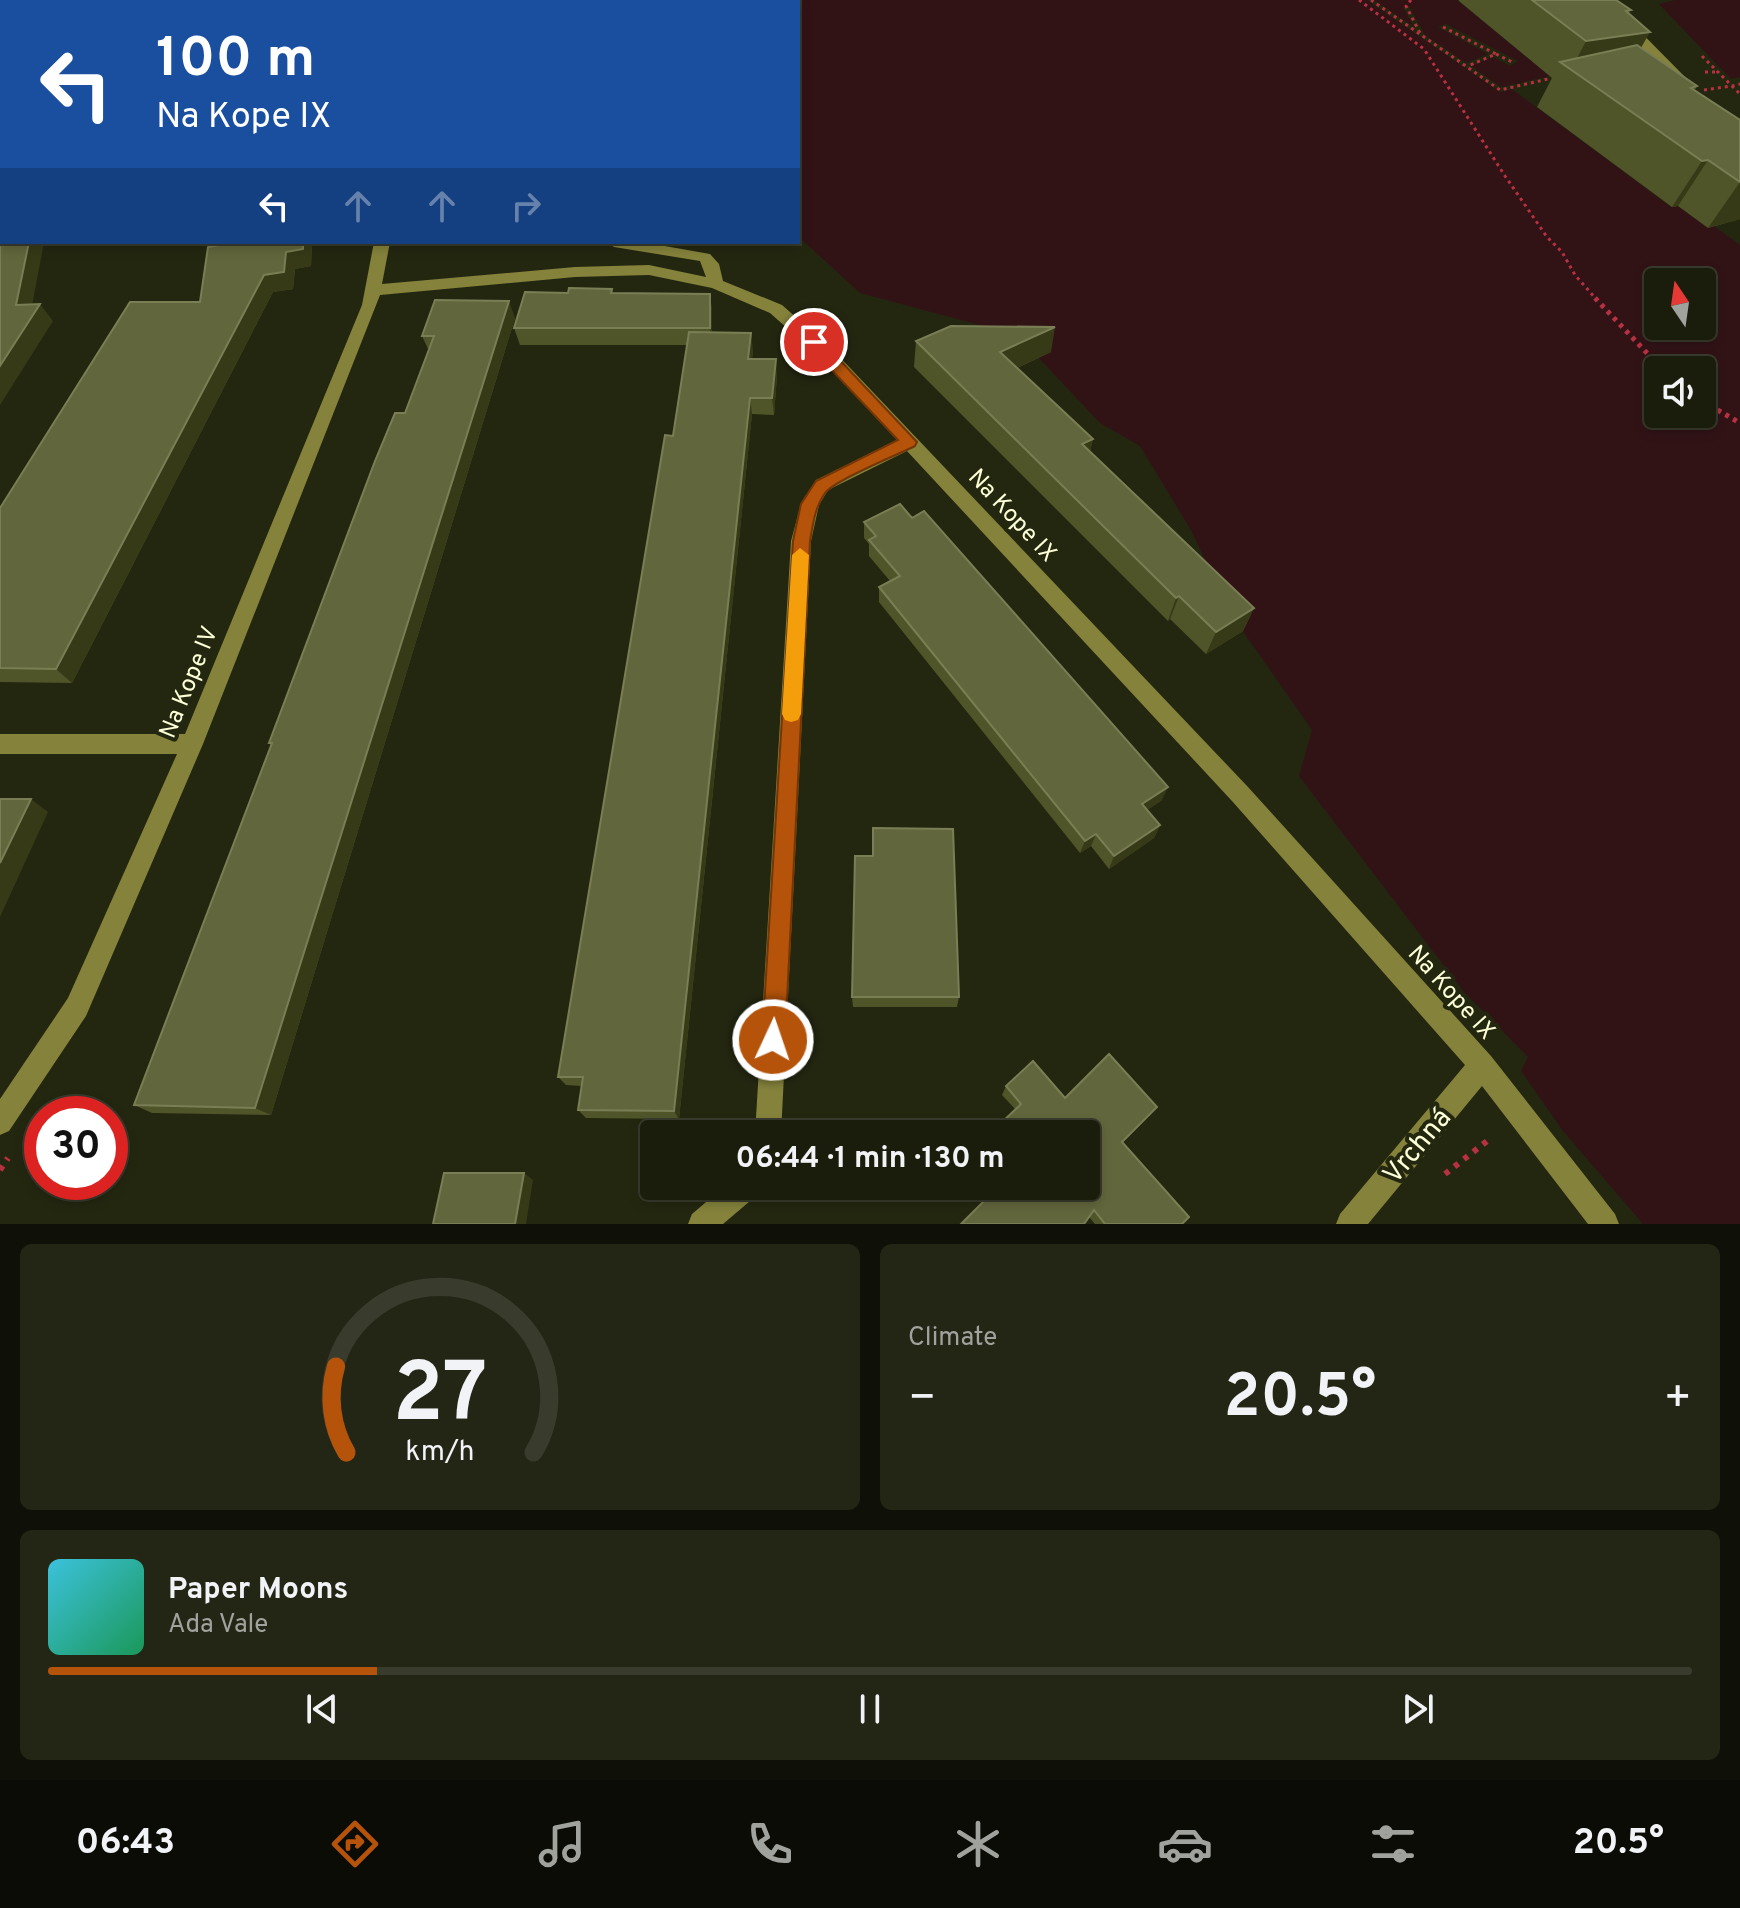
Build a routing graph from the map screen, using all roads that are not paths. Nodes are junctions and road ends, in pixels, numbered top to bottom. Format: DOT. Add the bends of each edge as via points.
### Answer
graph roads {
  1 [pos="1602,0"];
  2 [pos="1693,92"];
  3 [pos="382,244"];
  4 [pos="626,244"];
  5 [pos="716,284"];
  6 [pos="374,290"];
  7 [pos="909,442"];
  8 [pos="0,744"];
  9 [pos="192,744"];
  10 [pos="1482,1065"];
  11 [pos="769,1120"];
  12 [pos="0,1122"];
  13 [pos="730,1200"];
  14 [pos="702,1224"];
  15 [pos="1350,1224"];
  16 [pos="1605,1224"];
  1 -- 2 [label="street"];
  3 -- 6 [label="street, Na Kope IV"];
  4 -- 5 [label="street" via="705,257"];
  5 -- 6 [label="street, Na Kope IX" via="649,270 614,270"];
  5 -- 7 [label="street, Na Kope IX" via="776,309 802,330"];
  6 -- 9 [label="street, Na Kope IV"];
  7 -- 10 [label="street, Na Kope IX" via="1240,794"];
  7 -- 11 [label="street" via="822,485 810,504 803,532"];
  8 -- 9 [label="street"];
  9 -- 12 [label="street, Na Kope IV" via="77,1007"];
  10 -- 15 [label="street, Vrchná"];
  10 -- 16 [label="street, Na Kope IX"];
  13 -- 14 [label="street"];
}
